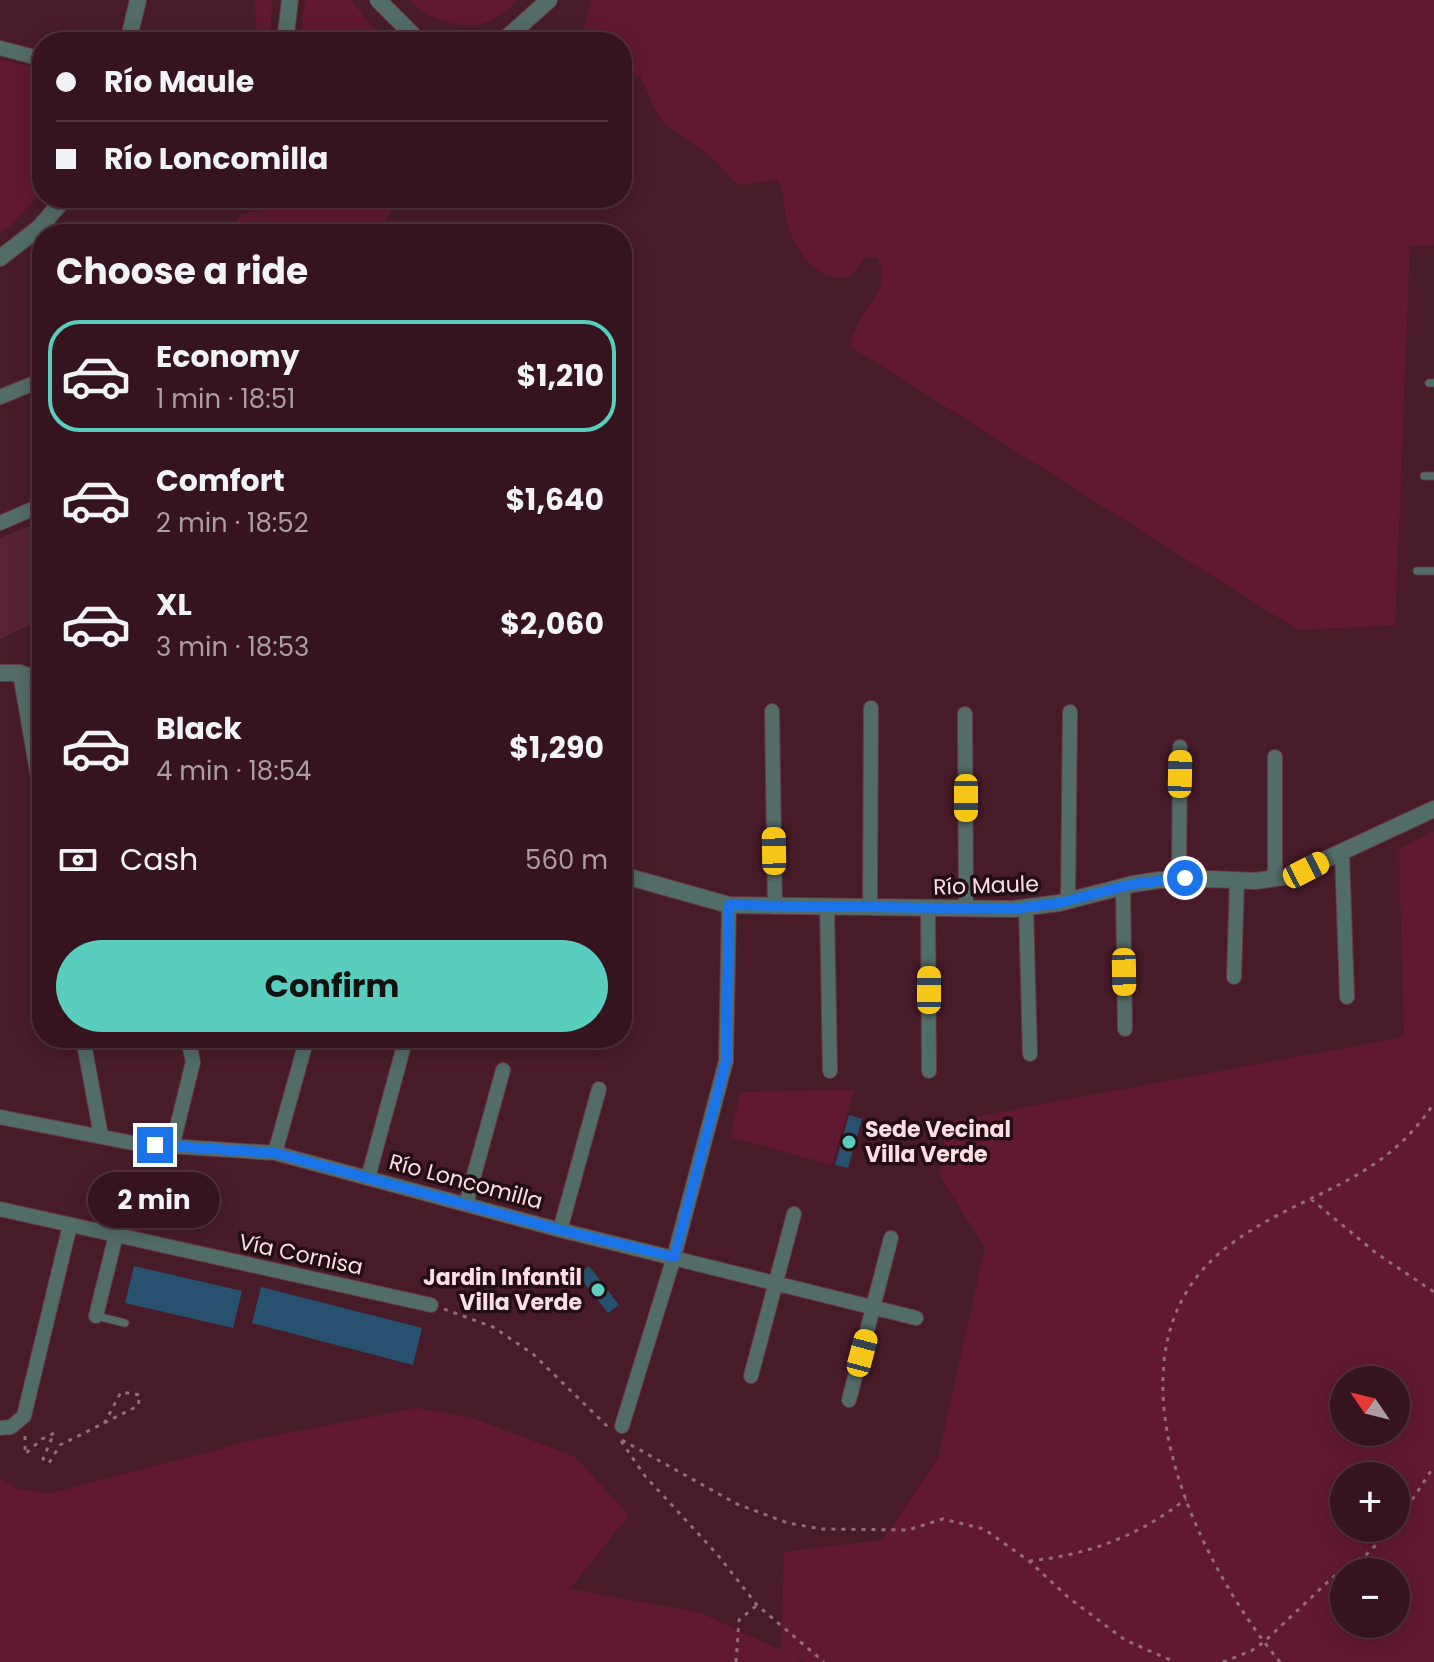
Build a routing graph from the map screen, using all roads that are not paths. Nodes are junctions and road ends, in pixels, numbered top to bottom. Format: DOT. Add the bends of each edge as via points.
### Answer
graph roads {
  1 [pos="138,0"];
  2 [pos="290,0"];
  3 [pos="378,0"];
  4 [pos="549,0"];
  5 [pos="130,32"];
  6 [pos="286,32"];
  7 [pos="410,32"];
  8 [pos="513,32"];
  9 [pos="0,48"];
  10 [pos="32,56"];
  11 [pos="32,237"];
  12 [pos="0,258"];
  13 [pos="32,384"];
  14 [pos="0,397"];
  15 [pos="1424,476"];
  16 [pos="1434,476"];
  17 [pos="32,509"];
  18 [pos="0,523"];
  19 [pos="1417,571"];
  20 [pos="1434,571"];
  21 [pos="0,673"];
  22 [pos="20,673"];
  23 [pos="32,677"];
  24 [pos="871,708"];
  25 [pos="772,711"];
  26 [pos="1070,712"];
  27 [pos="965,714"];
  28 [pos="32,743"];
  29 [pos="1180,747"];
  30 [pos="1275,757"];
  31 [pos="1434,809"];
  32 [pos="1342,853"];
  33 [pos="632,878"];
  34 [pos="1179,879"];
  35 [pos="1275,879"];
  36 [pos="1237,880"];
  37 [pos="1123,886"];
  38 [pos="1068,901"];
  39 [pos="729,905"];
  40 [pos="775,907"];
  41 [pos="827,907"];
  42 [pos="870,908"];
  43 [pos="1026,908"];
  44 [pos="928,909"];
  45 [pos="966,909"];
  46 [pos="1234,977"];
  47 [pos="1347,997"];
  48 [pos="1125,1029"];
  49 [pos="85,1048"];
  50 [pos="190,1048"];
  51 [pos="304,1048"];
  52 [pos="403,1048"];
  53 [pos="1030,1054"];
  54 [pos="503,1070"];
  55 [pos="830,1071"];
  56 [pos="929,1071"];
  57 [pos="599,1089"];
  58 [pos="0,1117"];
  59 [pos="101,1136"];
  60 [pos="172,1147"];
  61 [pos="275,1153"];
  62 [pos="368,1178"];
  63 [pos="466,1204"];
  64 [pos="794,1214"];
  65 [pos="1,1215"];
  66 [pos="70,1225"];
  67 [pos="560,1230"];
  68 [pos="116,1235"];
  69 [pos="891,1238"];
  70 [pos="674,1257"];
  71 [pos="775,1284"];
  72 [pos="431,1305"];
  73 [pos="874,1306"];
  74 [pos="96,1316"];
  75 [pos="916,1318"];
  76 [pos="125,1323"];
  77 [pos="751,1376"];
  78 [pos="849,1400"];
  79 [pos="0,1428"];
  80 [pos="621,1432"];
  1 -- 5 [label="street"];
  2 -- 6 [label="street"];
  3 -- 7 [label="street"];
  4 -- 8 [label="street"];
  9 -- 10 [label="street"];
  11 -- 12 [label="street"];
  13 -- 14 [label="street"];
  15 -- 16 [label="lane"];
  17 -- 18 [label="street"];
  19 -- 20 [label="lane"];
  21 -- 22 [label="street"];
  22 -- 23 [label="street"];
  22 -- 28 [label="street"];
  24 -- 42 [label="street"];
  25 -- 40 [label="street"];
  26 -- 38 [label="street"];
  27 -- 45 [label="street"];
  29 -- 34 [label="street"];
  30 -- 35 [label="street"];
  31 -- 32 [label="street, Río Maule"];
  32 -- 35 [label="street, Río Maule"];
  32 -- 47 [label="street"];
  33 -- 39 [label="street, Río Maule"];
  34 -- 36 [label="street, Río Maule"];
  34 -- 37 [label="street, Río Maule"];
  35 -- 36 [label="street, Río Maule"];
  36 -- 46 [label="street"];
  37 -- 38 [label="street, Río Maule"];
  37 -- 48 [label="street"];
  38 -- 43 [label="street, Río Maule"];
  39 -- 40 [label="street, Río Maule"];
  39 -- 70 [label="street" via="726,1061"];
  40 -- 41 [label="street, Río Maule"];
  41 -- 42 [label="street, Río Maule"];
  41 -- 55 [label="street"];
  42 -- 44 [label="street, Río Maule"];
  43 -- 45 [label="street, Río Maule"];
  43 -- 53 [label="street"];
  44 -- 45 [label="street, Río Maule"];
  44 -- 56 [label="street"];
  49 -- 59 [label="street"];
  50 -- 60 [label="street" via="193,1062"];
  51 -- 61 [label="street"];
  52 -- 62 [label="street"];
  54 -- 63 [label="street"];
  57 -- 67 [label="street"];
  58 -- 59 [label="street, Río Loncomilla"];
  59 -- 60 [label="street, Río Loncomilla"];
  60 -- 61 [label="street, Río Loncomilla"];
  61 -- 62 [label="street, Río Loncomilla"];
  62 -- 63 [label="street, Río Loncomilla"];
  63 -- 67 [label="street, Río Loncomilla"];
  64 -- 71 [label="street"];
  65 -- 66 [label="street, Vía Cornisa"];
  66 -- 68 [label="street, Vía Cornisa"];
  66 -- 79 [label="street" via="24,1416 11,1427"];
  67 -- 70 [label="street, Río Loncomilla"];
  68 -- 72 [label="street, Vía Cornisa"];
  68 -- 74 [label="street"];
  69 -- 73 [label="street"];
  70 -- 71 [label="street, Río Loncomilla"];
  70 -- 80 [label="street"];
  71 -- 73 [label="street, Río Loncomilla"];
  71 -- 77 [label="street"];
  73 -- 75 [label="street, Río Loncomilla"];
  73 -- 78 [label="street"];
  74 -- 76 [label="lane"];
}
